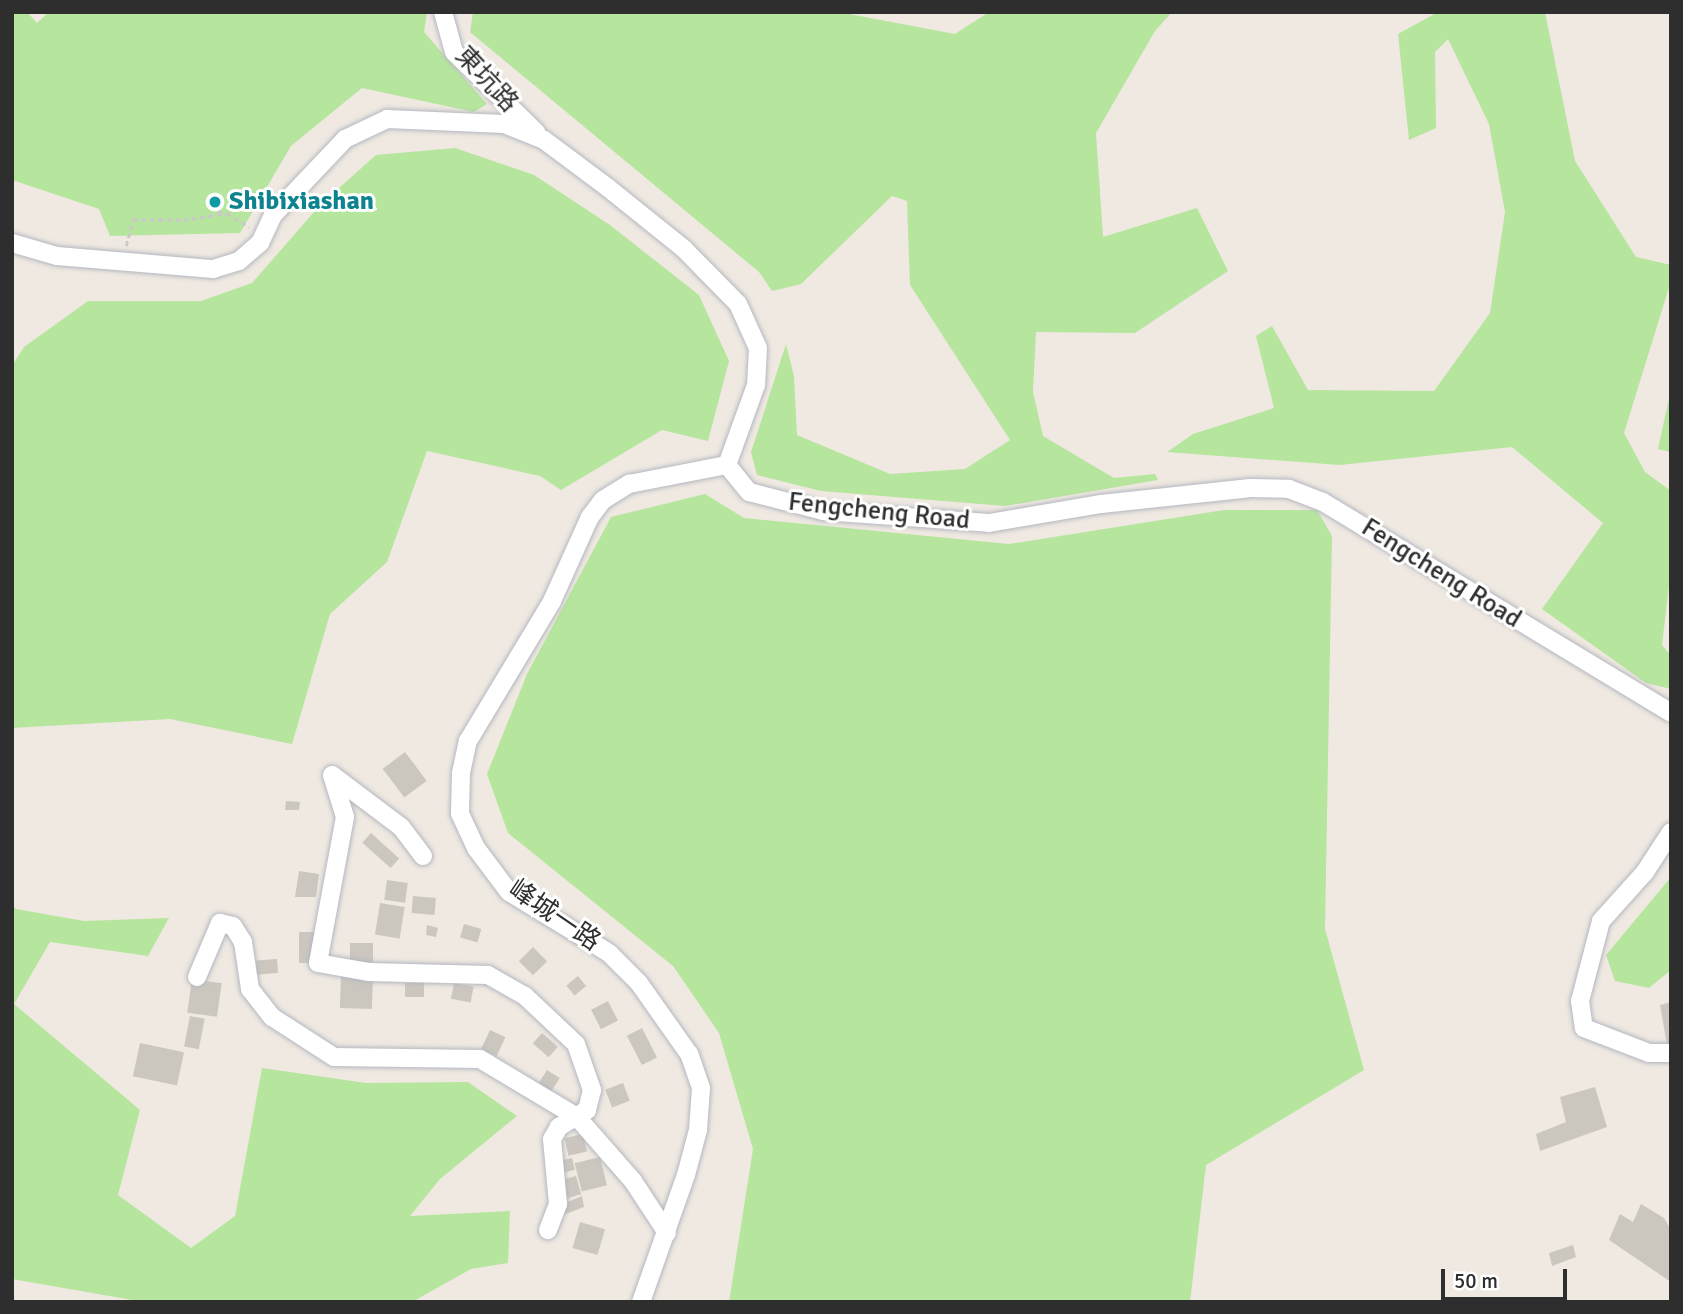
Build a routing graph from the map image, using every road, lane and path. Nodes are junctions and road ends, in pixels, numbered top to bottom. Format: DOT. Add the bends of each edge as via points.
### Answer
graph roads {
  1 [pos="443,12"];
  2 [pos="544,139"];
  3 [pos="215,203"];
  4 [pos="222,214"];
  5 [pos="12,243"];
  6 [pos="260,243"];
  7 [pos="131,263"];
  8 [pos="727,465"];
  9 [pos="1671,713"];
  10 [pos="1671,832"];
  11 [pos="423,856"];
  12 [pos="197,977"];
  13 [pos="1671,1053"];
  14 [pos="577,1117"];
  15 [pos="548,1230"];
  16 [pos="667,1233"];
  17 [pos="641,1302"];
  1 -- 2 [label="street, 東坑路" via="454,52"];
  2 -- 6 [label="street" via="504,124 387,118 345,139 311,171 274,215"];
  2 -- 8 [label="street" via="684,249 738,304 758,348 756,385"];
  3 -- 4 [label="path"];
  4 -- 6 [label="path" via="238,218"];
  4 -- 7 [label="path" via="183,220 133,219 127,230"];
  5 -- 7 [label="street" via="57,256"];
  6 -- 7 [label="street" via="239,261 213,269"];
  8 -- 9 [label="street, Fengcheng Road" via="749,492 782,503 823,511 989,523 1114,502 1250,488 1289,489 1323,502"];
  8 -- 16 [label="street, 峰城一路" via="629,484 603,500 590,517 552,601 468,741 461,773 460,813 476,848 509,892 608,953 639,984 689,1054 701,1088 698,1130"];
  10 -- 13 [label="street" via="1645,872 1601,921 1580,1001 1584,1028 1649,1053"];
  11 -- 14 [label="street" via="401,827 332,775 345,817 318,963 369,972 488,975 525,996 576,1044 585,1061 592,1090 587,1110"];
  12 -- 14 [label="street" via="220,923 233,926 243,942 250,989 272,1017 334,1057 480,1059"];
  14 -- 15 [label="street" via="559,1127 552,1139 558,1204"];
  14 -- 16 [label="street" via="634,1181"];
  16 -- 17 [label="street, 峰城一路"];
}
